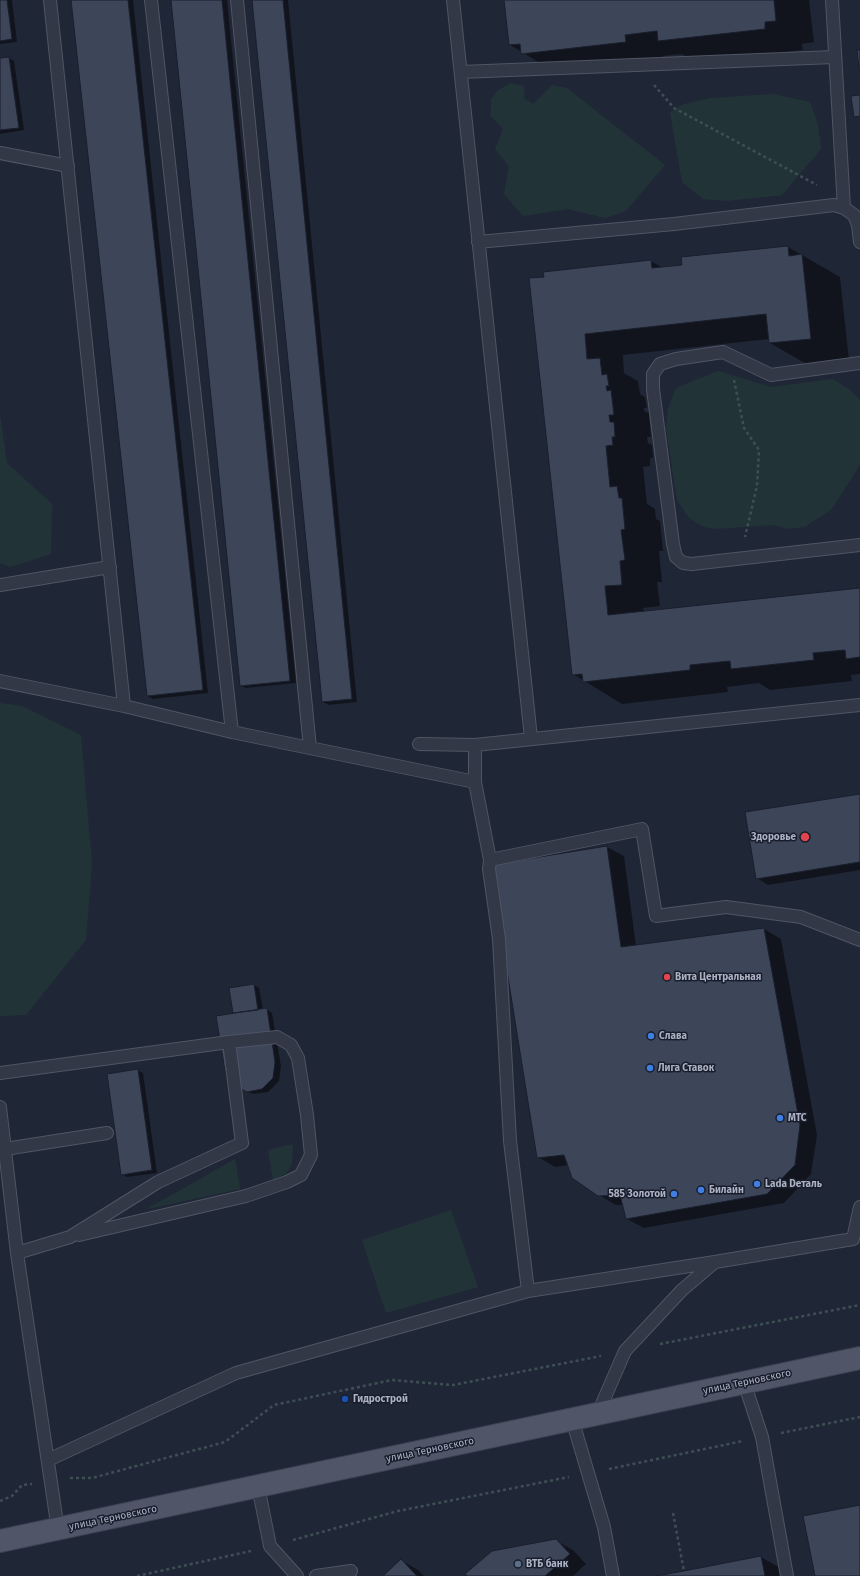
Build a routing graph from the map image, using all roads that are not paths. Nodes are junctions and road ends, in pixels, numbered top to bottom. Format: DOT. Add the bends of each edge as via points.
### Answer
graph roads {
  1 [pos="50,0"];
  2 [pos="151,0"];
  3 [pos="237,0"];
  4 [pos="453,0"];
  5 [pos="832,0"];
  6 [pos="834,57"];
  7 [pos="461,72"];
  8 [pos="0,153"];
  9 [pos="68,166"];
  10 [pos="844,208"];
  11 [pos="478,242"];
  12 [pos="860,242"];
  13 [pos="860,363"];
  14 [pos="860,545"];
  15 [pos="110,566"];
  16 [pos="0,585"];
  17 [pos="0,681"];
  18 [pos="860,705"];
  19 [pos="124,706"];
  20 [pos="232,732"];
  21 [pos="531,738"];
  22 [pos="419,744"];
  23 [pos="476,745"];
  24 [pos="310,748"];
  25 [pos="475,782"];
  26 [pos="490,860"];
  27 [pos="860,940"];
  28 [pos="228,1042"];
  29 [pos="0,1073"];
  30 [pos="0,1107"];
  31 [pos="107,1132"];
  32 [pos="5,1149"];
  33 [pos="860,1207"];
  34 [pos="70,1237"];
  35 [pos="17,1253"];
  36 [pos="715,1262"];
  37 [pos="528,1291"];
  38 [pos="860,1358"];
  39 [pos="744,1382"];
  40 [pos="598,1413"];
  41 [pos="572,1419"];
  42 [pos="48,1460"];
  43 [pos="258,1486"];
  44 [pos="58,1530"];
  45 [pos="0,1541"];
  46 [pos="351,1570"];
  47 [pos="297,1576"];
  48 [pos="316,1576"];
  49 [pos="613,1576"];
  50 [pos="787,1576"];
  1 -- 9 [label="lane"];
  2 -- 20 [label="lane"];
  3 -- 24 [label="lane"];
  4 -- 7 [label="lane"];
  5 -- 6 [label="lane"];
  6 -- 7 [label="lane"];
  6 -- 10 [label="lane"];
  7 -- 11 [label="lane"];
  8 -- 9 [label="lane"];
  9 -- 15 [label="lane"];
  10 -- 11 [label="lane" via="834,205 822,206 674,224"];
  10 -- 12 [label="lane" via="854,215"];
  11 -- 21 [label="lane"];
  13 -- 14 [label="lane" via="771,375 723,352 660,364 653,374 672,536 676,557 683,563"];
  15 -- 16 [label="lane"];
  15 -- 19 [label="lane"];
  17 -- 19 [label="lane"];
  18 -- 21 [label="lane"];
  19 -- 20 [label="lane"];
  20 -- 24 [label="lane"];
  21 -- 23 [label="lane"];
  22 -- 23 [label="lane"];
  23 -- 25 [label="lane"];
  24 -- 25 [label="lane"];
  25 -- 26 [label="lane"];
  26 -- 27 [label="lane" via="642,829 656,916 726,907 800,917"];
  26 -- 37 [label="lane" via="489,869 499,939 510,1141"];
  28 -- 29 [label="lane"];
  28 -- 34 [label="lane" via="242,1143 158,1182"];
  28 -- 34 [label="lane" via="277,1037 291,1045 298,1058 311,1155 301,1175 246,1196"];
  30 -- 32 [label="lane"];
  31 -- 32 [label="lane"];
  32 -- 35 [label="lane"];
  33 -- 36 [label="lane" via="853,1239"];
  34 -- 35 [label="lane"];
  35 -- 42 [label="lane"];
  36 -- 37 [label="lane"];
  36 -- 40 [label="lane" via="682,1290 625,1351"];
  37 -- 42 [label="lane" via="236,1373"];
  38 -- 39 [label="main road, улица Терновского"];
  39 -- 40 [label="main road, улица Терновского"];
  39 -- 50 [label="lane" via="762,1437"];
  40 -- 41 [label="main road, улица Терновского"];
  41 -- 43 [label="main road, улица Терновского"];
  41 -- 49 [label="lane" via="604,1527"];
  42 -- 44 [label="lane"];
  43 -- 44 [label="main road, улица Терновского"];
  43 -- 47 [label="lane" via="270,1546"];
  44 -- 45 [label="main road, улица Терновского"];
  46 -- 48 [label="lane"];
}
